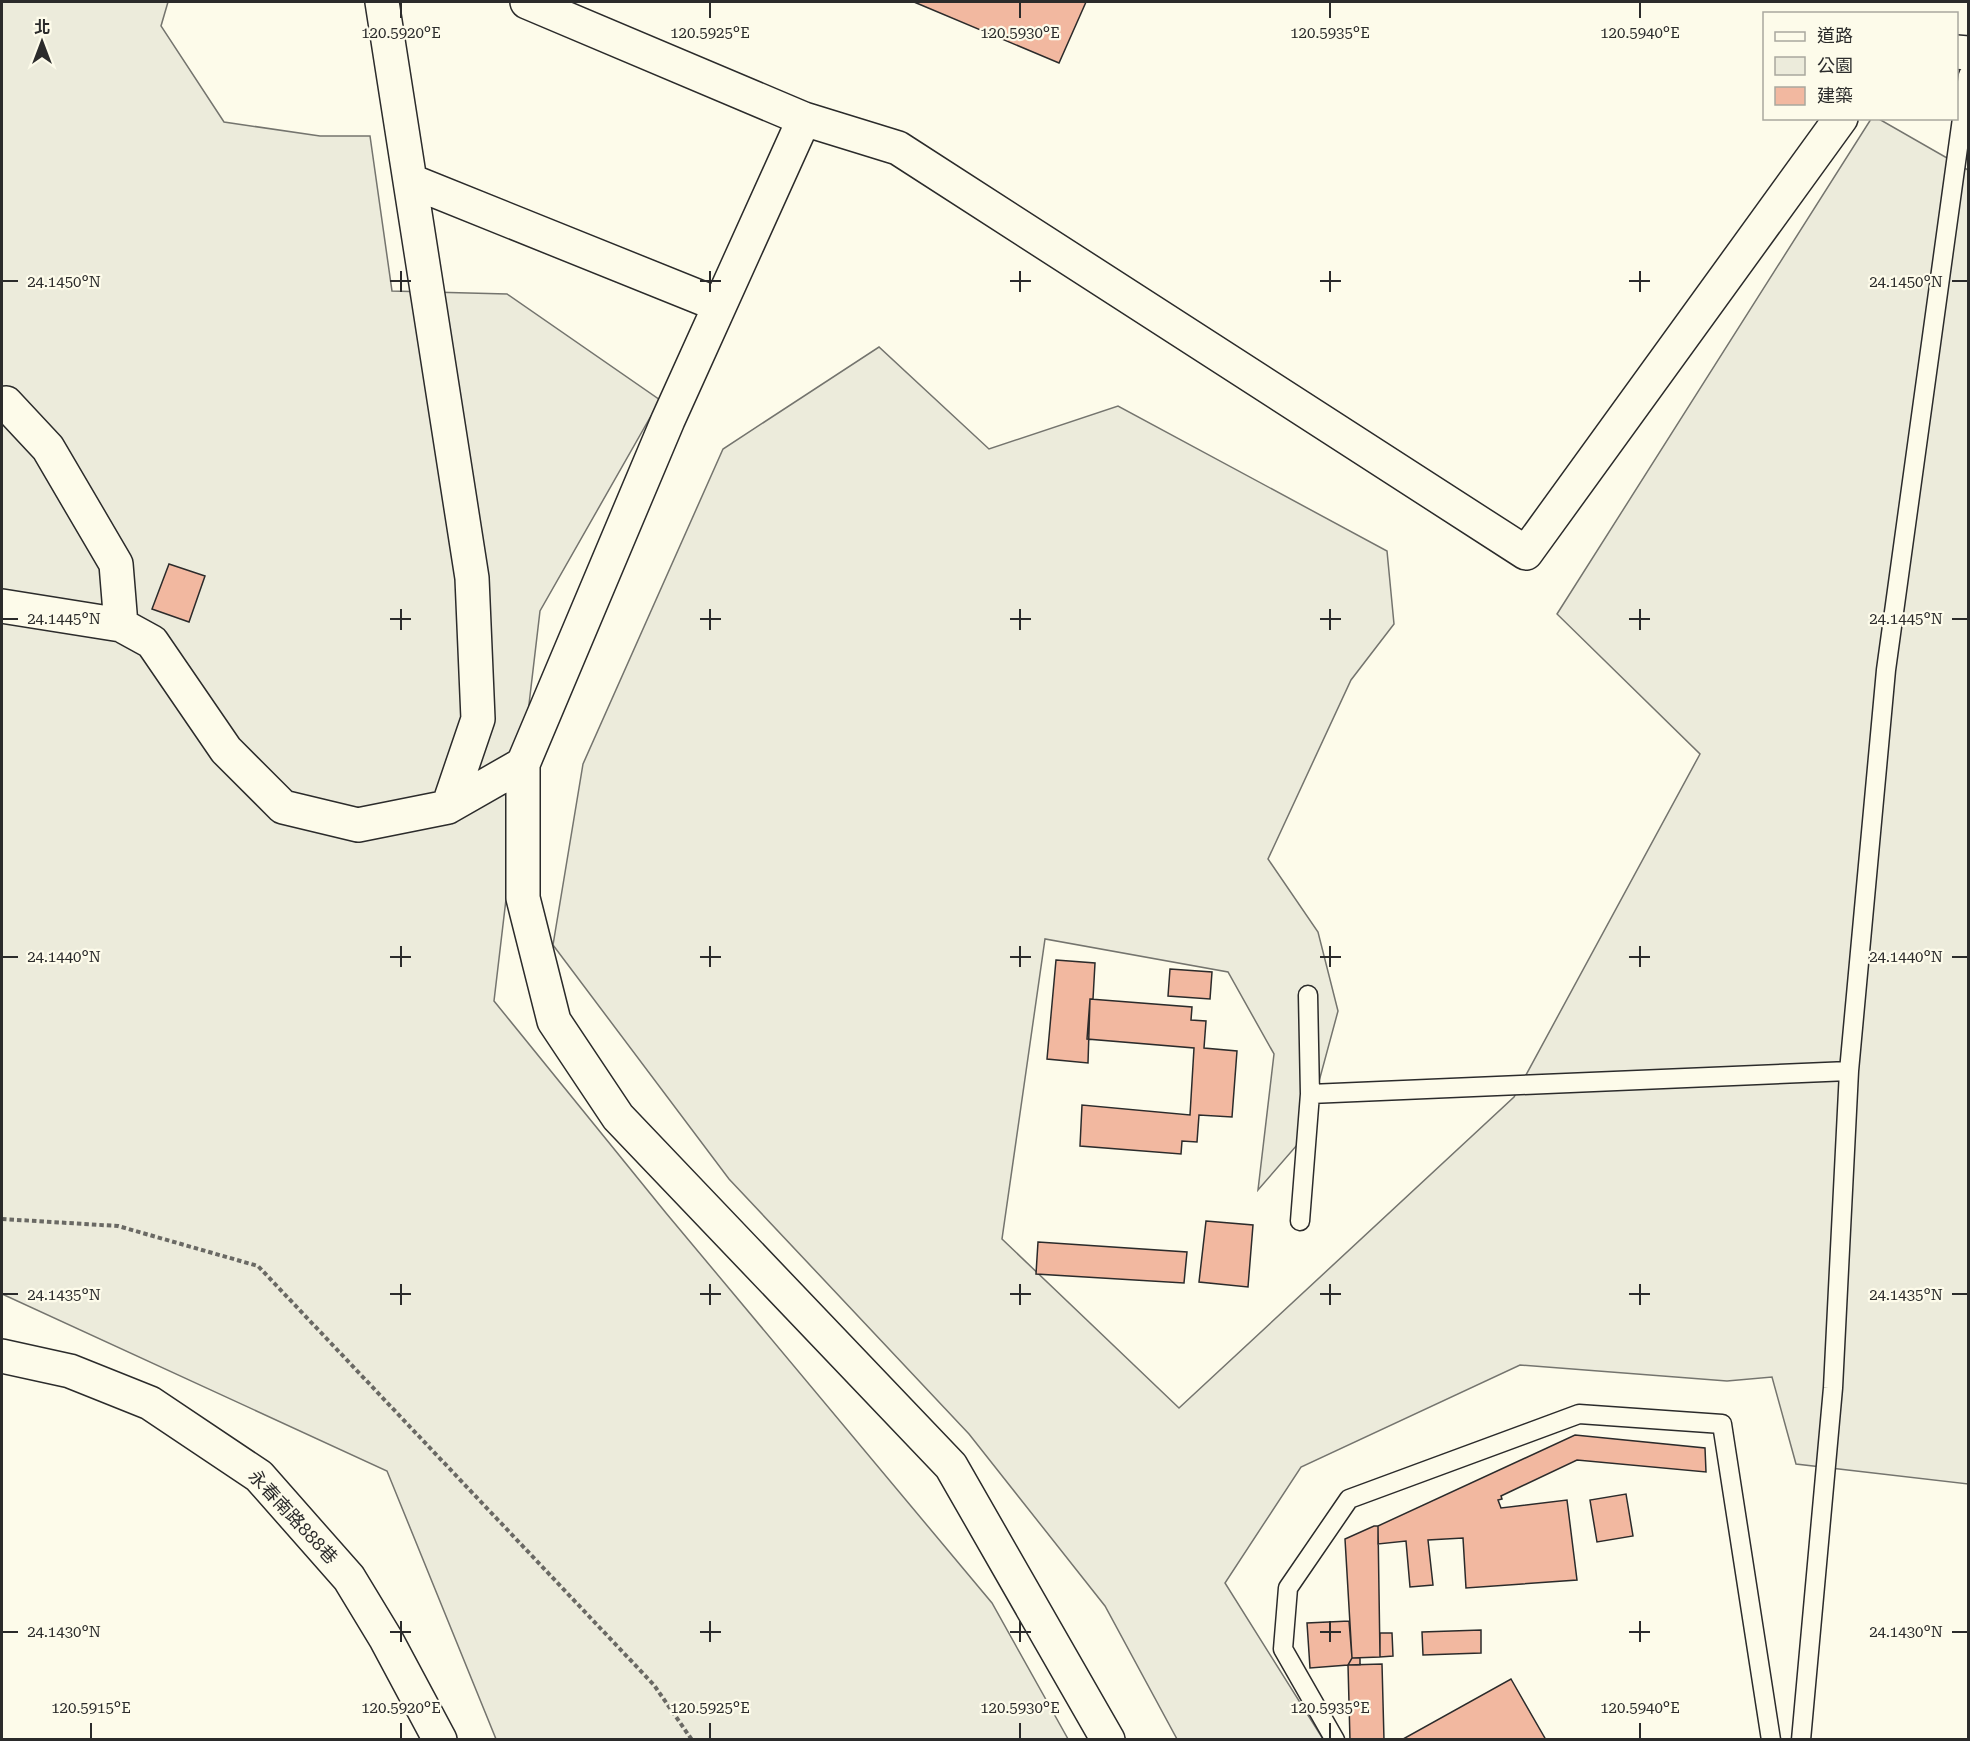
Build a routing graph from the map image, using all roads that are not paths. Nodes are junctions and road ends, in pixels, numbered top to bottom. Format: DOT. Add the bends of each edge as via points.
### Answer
graph roads {
  1 [pos="382,2"];
  2 [pos="527,2"];
  3 [pos="1968,75"];
  4 [pos="804,119"];
  5 [pos="1841,120"];
  6 [pos="411,181"];
  7 [pos="719,305"];
  8 [pos="3,406"];
  9 [pos="2,606"];
  10 [pos="121,625"];
  11 [pos="523,764"];
  12 [pos="448,807"];
  13 [pos="1308,995"];
  14 [pos="1849,1071"];
  15 [pos="1310,1094"];
  16 [pos="1300,1221"];
  17 [pos="2,1356"];
  18 [pos="440,1740"];
  19 [pos="1108,1740"];
  20 [pos="1335,1740"];
  21 [pos="1772,1740"];
  22 [pos="1801,1740"];
  1 -- 6 [label="street"];
  2 -- 4 [label="street"];
  3 -- 14 [label="lane" via="1886,670"];
  4 -- 5 [label="street" via="898,148 1526,553"];
  4 -- 7 [label="street"];
  6 -- 7 [label="street"];
  6 -- 12 [label="street" via="472,578 478,719"];
  7 -- 11 [label="street"];
  8 -- 10 [label="street" via="48,448 116,564"];
  9 -- 10 [label="street"];
  10 -- 12 [label="street" via="152,642 226,750 283,807 358,825"];
  11 -- 12 [label="street"];
  11 -- 19 [label="street" via="523,898 554,1021 618,1117 951,1467"];
  13 -- 15 [label="lane"];
  14 -- 15 [label="lane"];
  14 -- 22 [label="lane" via="1833,1388"];
  15 -- 16 [label="lane"];
  17 -- 18 [label="street, 永春南路888巷" via="70,1371 150,1403 259,1476 349,1578"];
  20 -- 21 [label="lane" via="1283,1649 1288,1588 1349,1499 1579,1414 1722,1424"];
}
